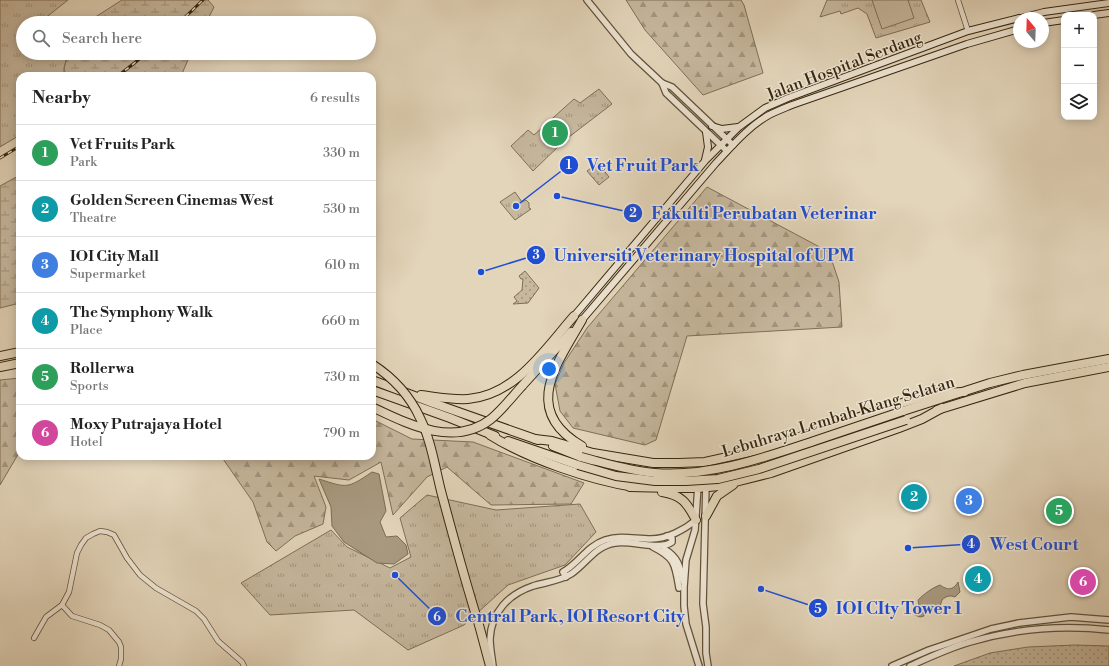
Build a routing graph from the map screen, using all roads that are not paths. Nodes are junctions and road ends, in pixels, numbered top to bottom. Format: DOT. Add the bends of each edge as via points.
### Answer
graph roads {
  1 [pos="587,0"];
  2 [pos="593,0"];
  3 [pos="958,0"];
  4 [pos="1109,2"];
  5 [pos="1044,12"];
  6 [pos="599,13"];
  7 [pos="1109,13"];
  8 [pos="1097,15"];
  9 [pos="1013,20"];
  10 [pos="1061,20"];
  11 [pos="1049,22"];
  12 [pos="1013,31"];
  13 [pos="968,32"];
  14 [pos="662,83"];
  15 [pos="712,126"];
  16 [pos="739,127"];
  17 [pos="706,132"];
  18 [pos="726,139"];
  19 [pos="720,145"];
  20 [pos="733,145"];
  21 [pos="727,152"];
  22 [pos="705,161"];
  23 [pos="574,316"];
  24 [pos="582,320"];
  25 [pos="16,353"];
  26 [pos="0,356"];
  27 [pos="1109,358"];
  28 [pos="16,365"];
  29 [pos="0,367"];
  30 [pos="376,367"];
  31 [pos="1109,367"];
  32 [pos="376,381"];
  33 [pos="376,391"];
  34 [pos="964,392"];
  35 [pos="411,394"];
  36 [pos="942,408"];
  37 [pos="376,409"];
  38 [pos="490,434"];
  39 [pos="535,439"];
  40 [pos="593,453"];
  41 [pos="579,461"];
  42 [pos="702,462"];
  43 [pos="741,481"];
  44 [pos="630,487"];
  45 [pos="702,488"];
  46 [pos="706,516"];
  47 [pos="696,520"];
  48 [pos="667,536"];
  49 [pos="624,539"];
  50 [pos="649,545"];
  51 [pos="658,546"];
  52 [pos="681,587"];
  53 [pos="62,604"];
  54 [pos="1109,620"];
  55 [pos="1109,630"];
  56 [pos="34,638"];
  57 [pos="119,666"];
  58 [pos="244,666"];
  59 [pos="492,666"];
  60 [pos="699,666"];
  61 [pos="708,666"];
  62 [pos="892,666"];
  63 [pos="910,666"];
  1 -- 6 [label="street"];
  2 -- 6 [label="street"];
  3 -- 13 [label="street"];
  4 -- 5 [label="main road, Jalan Hospital Serdang"];
  6 -- 14 [label="street" via="631,54"];
  7 -- 8 [label="main road"];
  9 -- 13 [label="main road, Jalan Hospital Serdang"];
  10 -- 11 [label="main road"];
  12 -- 20 [label="main road, Jalan Hospital Serdang" via="967,44 792,105 769,115"];
  13 -- 16 [label="main road, Jalan Hospital Serdang" via="788,98 754,115"];
  14 -- 15 [label="street" via="672,87"];
  14 -- 17 [label="street" via="666,93"];
  15 -- 16 [label="main road" via="722,130"];
  15 -- 18 [label="street"];
  16 -- 18 [label="main road, Jalan Hospital Serdang"];
  17 -- 19 [label="street"];
  17 -- 22 [label="main road" via="708,146"];
  18 -- 19 [label="main road, Jalan Hospital Serdang"];
  18 -- 20 [label="street"];
  19 -- 21 [label="street"];
  19 -- 22 [label="main road, Jalan Hospital Serdang"];
  20 -- 21 [label="main road, Jalan Hospital Serdang"];
  21 -- 24 [label="main road, Jalan Hospital Serdang"];
  22 -- 23 [label="main road, Jalan Hospital Serdang"];
  23 -- 35 [label="highway" via="528,370 508,385 469,399"];
  24 -- 37 [label="highway, bridge" via="490,420 479,426 464,431 441,432 417,427"];
  24 -- 40 [label="highway" via="552,373 548,401 553,419 560,430"];
  25 -- 26 [label="highway"];
  27 -- 34 [label="highway, Lebuhraya Lembah Klang Selatan" via="1023,374"];
  28 -- 29 [label="highway"];
  30 -- 59 [label="highway, bridge" via="404,391 420,418 464,578"];
  31 -- 36 [label="highway, Lebuhraya Lembah Klang Selatan" via="1025,383"];
  32 -- 35 [label="highway, Lebuhraya Lembah Klang Selatan"];
  33 -- 38 [label="highway, Lebuhraya Lembah Klang Selatan"];
  34 -- 41 [label="highway, Lebuhraya Lembah Klang Selatan, bridge" via="764,458 716,469 655,473"];
  34 -- 42 [label="highway" via="937,393 764,449"];
  35 -- 39 [label="highway, Lebuhraya Lembah Klang Selatan"];
  36 -- 41 [label="highway, Lebuhraya Lembah Klang Selatan, bridge" via="718,479 686,482 616,476"];
  36 -- 43 [label="highway" via="922,419 870,439"];
  38 -- 41 [label="highway, Lebuhraya Lembah Klang Selatan"];
  38 -- 44 [label="highway" via="510,447 551,464"];
  39 -- 40 [label="highway" via="552,441"];
  39 -- 41 [label="highway, Lebuhraya Lembah Klang Selatan"];
  40 -- 42 [label="highway" via="653,463"];
  42 -- 45 [label="street"];
  43 -- 45 [label="highway"];
  43 -- 46 [label="highway" via="717,496"];
  44 -- 45 [label="highway"];
  44 -- 47 [label="highway" via="677,496 684,500"];
  45 -- 46 [label="street"];
  45 -- 47 [label="street"];
  46 -- 61 [label="street" via="703,604"];
  47 -- 48 [label="street" via="684,530"];
  47 -- 52 [label="street"];
  48 -- 49 [label="street" via="653,539"];
  48 -- 51 [label="street" via="672,538 671,543"];
  49 -- 50 [label="street"];
  49 -- 59 [label="street" via="594,552 572,573 522,590 506,601 494,618 490,639"];
  50 -- 51 [label="street"];
  50 -- 52 [label="street" via="672,559"];
  51 -- 52 [label="street" via="678,560"];
  52 -- 60 [label="street" via="686,624"];
  53 -- 56 [label="street" via="46,617"];
  53 -- 57 [label="street" via="72,616 109,630 121,647"];
  53 -- 58 [label="street" via="69,592 81,545 93,534 100,531 108,532 114,535 140,575 156,588 196,611 218,641"];
  54 -- 62 [label="street" via="1071,617 1019,623 991,629 929,650"];
  55 -- 63 [label="street" via="1071,628 996,636 949,649"];
}
